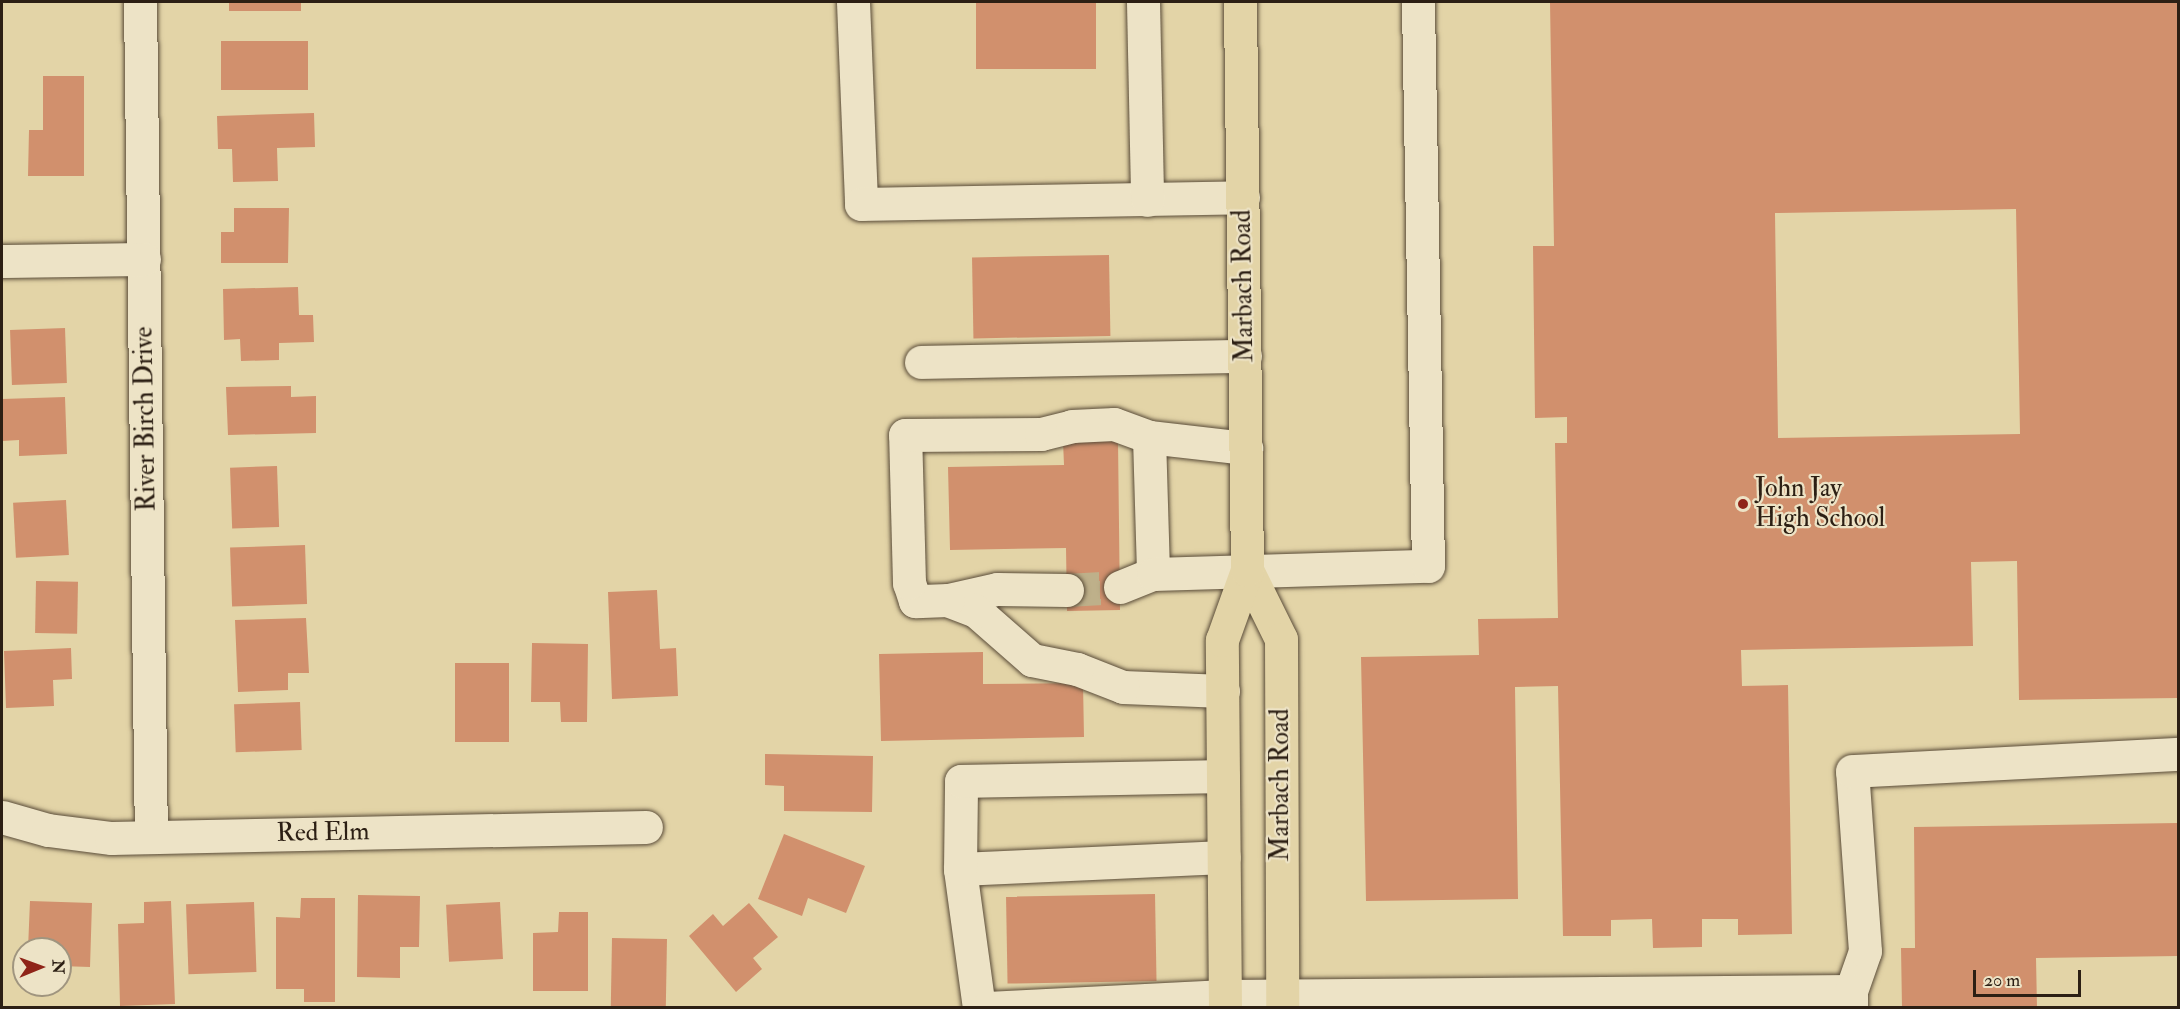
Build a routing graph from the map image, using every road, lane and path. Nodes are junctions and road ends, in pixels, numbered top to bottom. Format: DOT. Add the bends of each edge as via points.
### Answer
graph roads {
  1 [pos="140,2"];
  2 [pos="853,2"];
  3 [pos="1143,2"];
  4 [pos="1240,2"];
  5 [pos="1418,2"];
  6 [pos="1243,197"];
  7 [pos="1147,200"];
  8 [pos="144,259"];
  9 [pos="2,261"];
  10 [pos="1245,356"];
  11 [pos="921,362"];
  12 [pos="1149,437"];
  13 [pos="1246,448"];
  14 [pos="1247,570"];
  15 [pos="1153,574"];
  16 [pos="1120,587"];
  17 [pos="1067,590"];
  18 [pos="948,600"];
  19 [pos="1223,691"];
  20 [pos="2178,754"];
  21 [pos="1223,776"];
  22 [pos="2,817"];
  23 [pos="646,827"];
  24 [pos="151,837"];
  25 [pos="1224,857"];
  26 [pos="960,869"];
  27 [pos="1851,999"];
  28 [pos="1516,1001"];
  29 [pos="1225,1002"];
  30 [pos="1282,1002"];
  31 [pos="979,1008"];
  32 [pos="987,1008"];
  1 -- 8 [label="street, River Birch Drive"];
  2 -- 7 [label="street" via="861,204"];
  3 -- 7 [label="street"];
  4 -- 6 [label="main road, Marbach Road"];
  5 -- 14 [label="street" via="1428,566"];
  6 -- 7 [label="street"];
  6 -- 10 [label="main road, Marbach Road"];
  8 -- 9 [label="street"];
  8 -- 24 [label="street, River Birch Drive"];
  10 -- 11 [label="street"];
  10 -- 13 [label="main road, Marbach Road"];
  12 -- 13 [label="street"];
  12 -- 15 [label="street"];
  12 -- 18 [label="street" via="1114,424 1072,426 1041,434 905,435 909,583 915,601"];
  13 -- 14 [label="main road, Marbach Road"];
  14 -- 15 [label="street"];
  14 -- 19 [label="main road, Marbach Road" via="1222,640"];
  14 -- 30 [label="main road, Marbach Road" via="1281,639"];
  15 -- 16 [label="street"];
  17 -- 18 [label="street" via="997,589"];
  18 -- 19 [label="street" via="976,611 1032,660 1077,669 1123,687"];
  19 -- 21 [label="main road, Marbach Road"];
  20 -- 27 [label="street" via="1852,771 1865,951"];
  21 -- 25 [label="main road, Marbach Road"];
  21 -- 26 [label="street" via="960,781"];
  22 -- 24 [label="street, Red Elm" via="48,830"];
  23 -- 24 [label="street, Red Elm"];
  25 -- 26 [label="street"];
  25 -- 29 [label="main road, Marbach Road"];
  26 -- 31 [label="street"];
  27 -- 28 [label="street"];
  28 -- 30 [label="street"];
  29 -- 30 [label="street"];
  29 -- 32 [label="street"];
}
